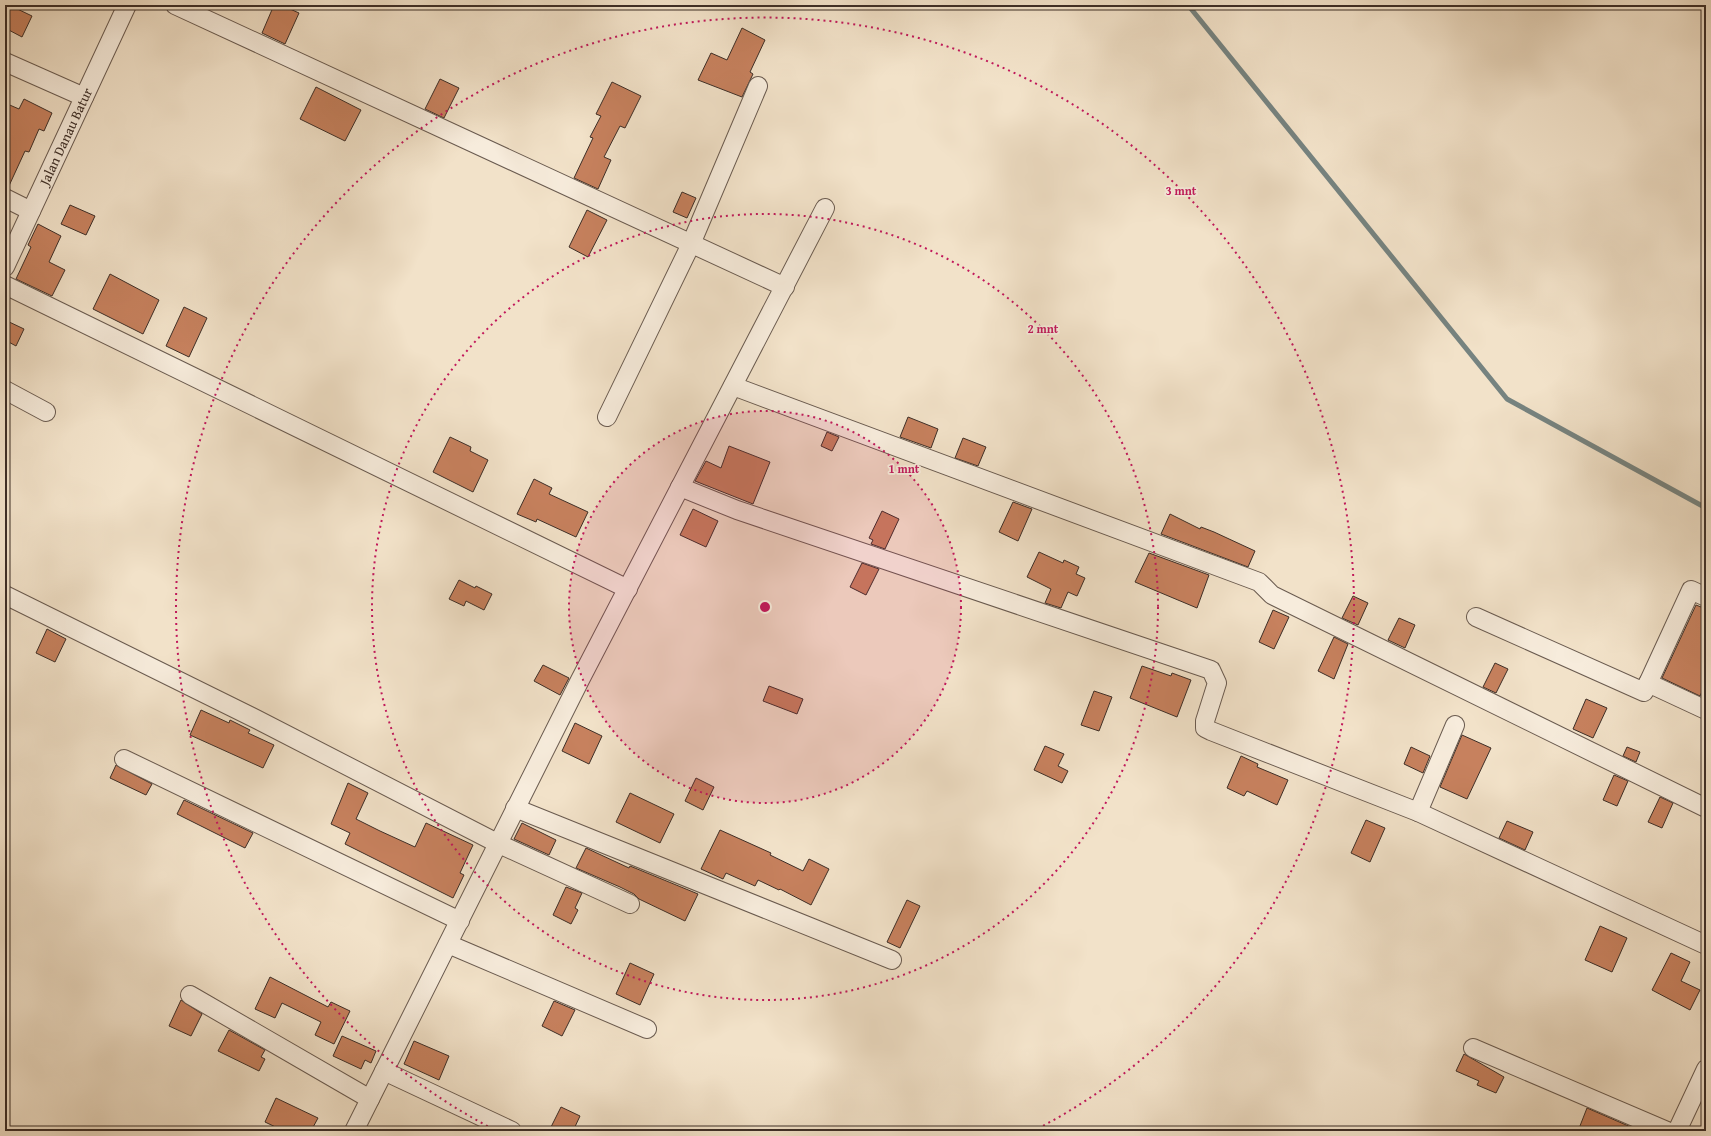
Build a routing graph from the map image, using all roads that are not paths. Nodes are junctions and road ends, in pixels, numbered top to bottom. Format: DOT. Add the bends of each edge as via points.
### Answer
graph roads {
  1 [pos="126,5"];
  2 [pos="175,5"];
  3 [pos="5,62"];
  4 [pos="758,86"];
  5 [pos="84,96"];
  6 [pos="5,198"];
  7 [pos="825,208"];
  8 [pos="31,211"];
  9 [pos="691,244"];
  10 [pos="5,267"];
  11 [pos="5,285"];
  12 [pos="785,287"];
  13 [pos="733,386"];
  14 [pos="5,390"];
  15 [pos="46,412"];
  16 [pos="607,417"];
  17 [pos="680,487"];
  18 [pos="628,589"];
  19 [pos="5,595"];
  20 [pos="1706,597"];
  21 [pos="1476,618"];
  22 [pos="1648,683"];
  23 [pos="1706,710"];
  24 [pos="1455,725"];
  25 [pos="124,759"];
  26 [pos="515,808"];
  27 [pos="1706,808"];
  28 [pos="1418,812"];
  29 [pos="499,844"];
  30 [pos="630,904"];
  31 [pos="460,921"];
  32 [pos="448,944"];
  33 [pos="1706,945"];
  34 [pos="892,960"];
  35 [pos="190,995"];
  36 [pos="647,1029"];
  37 [pos="1472,1048"];
  38 [pos="1706,1069"];
  39 [pos="384,1071"];
  40 [pos="370,1099"];
  41 [pos="354,1131"];
  42 [pos="512,1131"];
  43 [pos="1666,1131"];
  44 [pos="1677,1131"];
  1 -- 5 [label="street, Jalan Danau Batur"];
  2 -- 9 [label="street"];
  3 -- 5 [label="street"];
  4 -- 9 [label="street"];
  5 -- 8 [label="street, Jalan Danau Batur"];
  6 -- 8 [label="street"];
  7 -- 12 [label="street"];
  8 -- 10 [label="street, Jalan Danau Batur"];
  9 -- 12 [label="street"];
  9 -- 16 [label="street"];
  11 -- 18 [label="street"];
  12 -- 13 [label="street"];
  13 -- 17 [label="street"];
  13 -- 27 [label="street" via="1259,582 1272,595"];
  14 -- 15 [label="street"];
  17 -- 18 [label="street"];
  17 -- 28 [label="street" via="737,510 1211,670 1217,683 1205,728"];
  18 -- 26 [label="street"];
  19 -- 29 [label="street" via="256,719"];
  20 -- 22 [label="street" via="1691,590"];
  21 -- 22 [label="street" via="1644,692"];
  22 -- 23 [label="street"];
  24 -- 28 [label="street"];
  25 -- 31 [label="street"];
  26 -- 29 [label="street"];
  26 -- 34 [label="street"];
  28 -- 33 [label="street"];
  29 -- 30 [label="street"];
  29 -- 31 [label="street"];
  31 -- 32 [label="street"];
  32 -- 36 [label="street"];
  32 -- 39 [label="street"];
  35 -- 40 [label="street"];
  37 -- 43 [label="street"];
  38 -- 44 [label="street"];
  39 -- 40 [label="street"];
  39 -- 42 [label="street"];
  40 -- 41 [label="street"];
}
